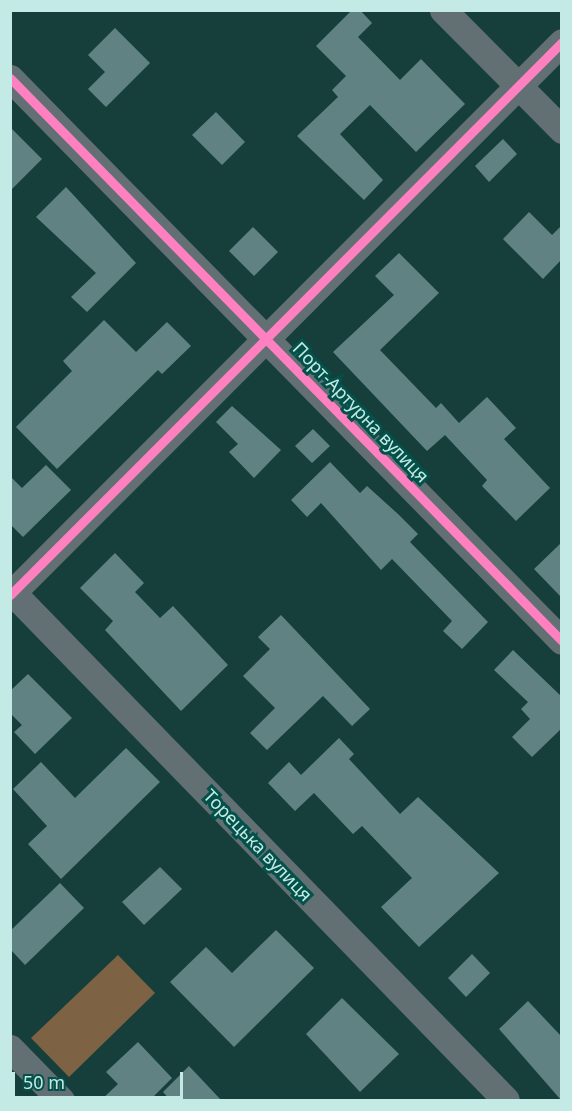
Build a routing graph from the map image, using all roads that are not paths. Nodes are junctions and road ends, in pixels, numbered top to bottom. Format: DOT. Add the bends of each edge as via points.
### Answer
graph roads {
  1 [pos="443,10"];
  2 [pos="561,42"];
  3 [pos="10,78"];
  4 [pos="518,86"];
  5 [pos="561,130"];
  6 [pos="264,337"];
  7 [pos="11,592"];
  8 [pos="561,641"];
  9 [pos="10,1048"];
  10 [pos="61,1101"];
  11 [pos="506,1101"];
  1 -- 4 [label="street"];
  2 -- 4 [label="street"];
  3 -- 6 [label="street, Порт-Артурна вулиця"];
  4 -- 5 [label="street"];
  4 -- 6 [label="street"];
  6 -- 7 [label="street"];
  6 -- 8 [label="street, Порт-Артурна вулиця"];
  7 -- 11 [label="street, Торецька вулиця"];
  9 -- 10 [label="street"];
}
